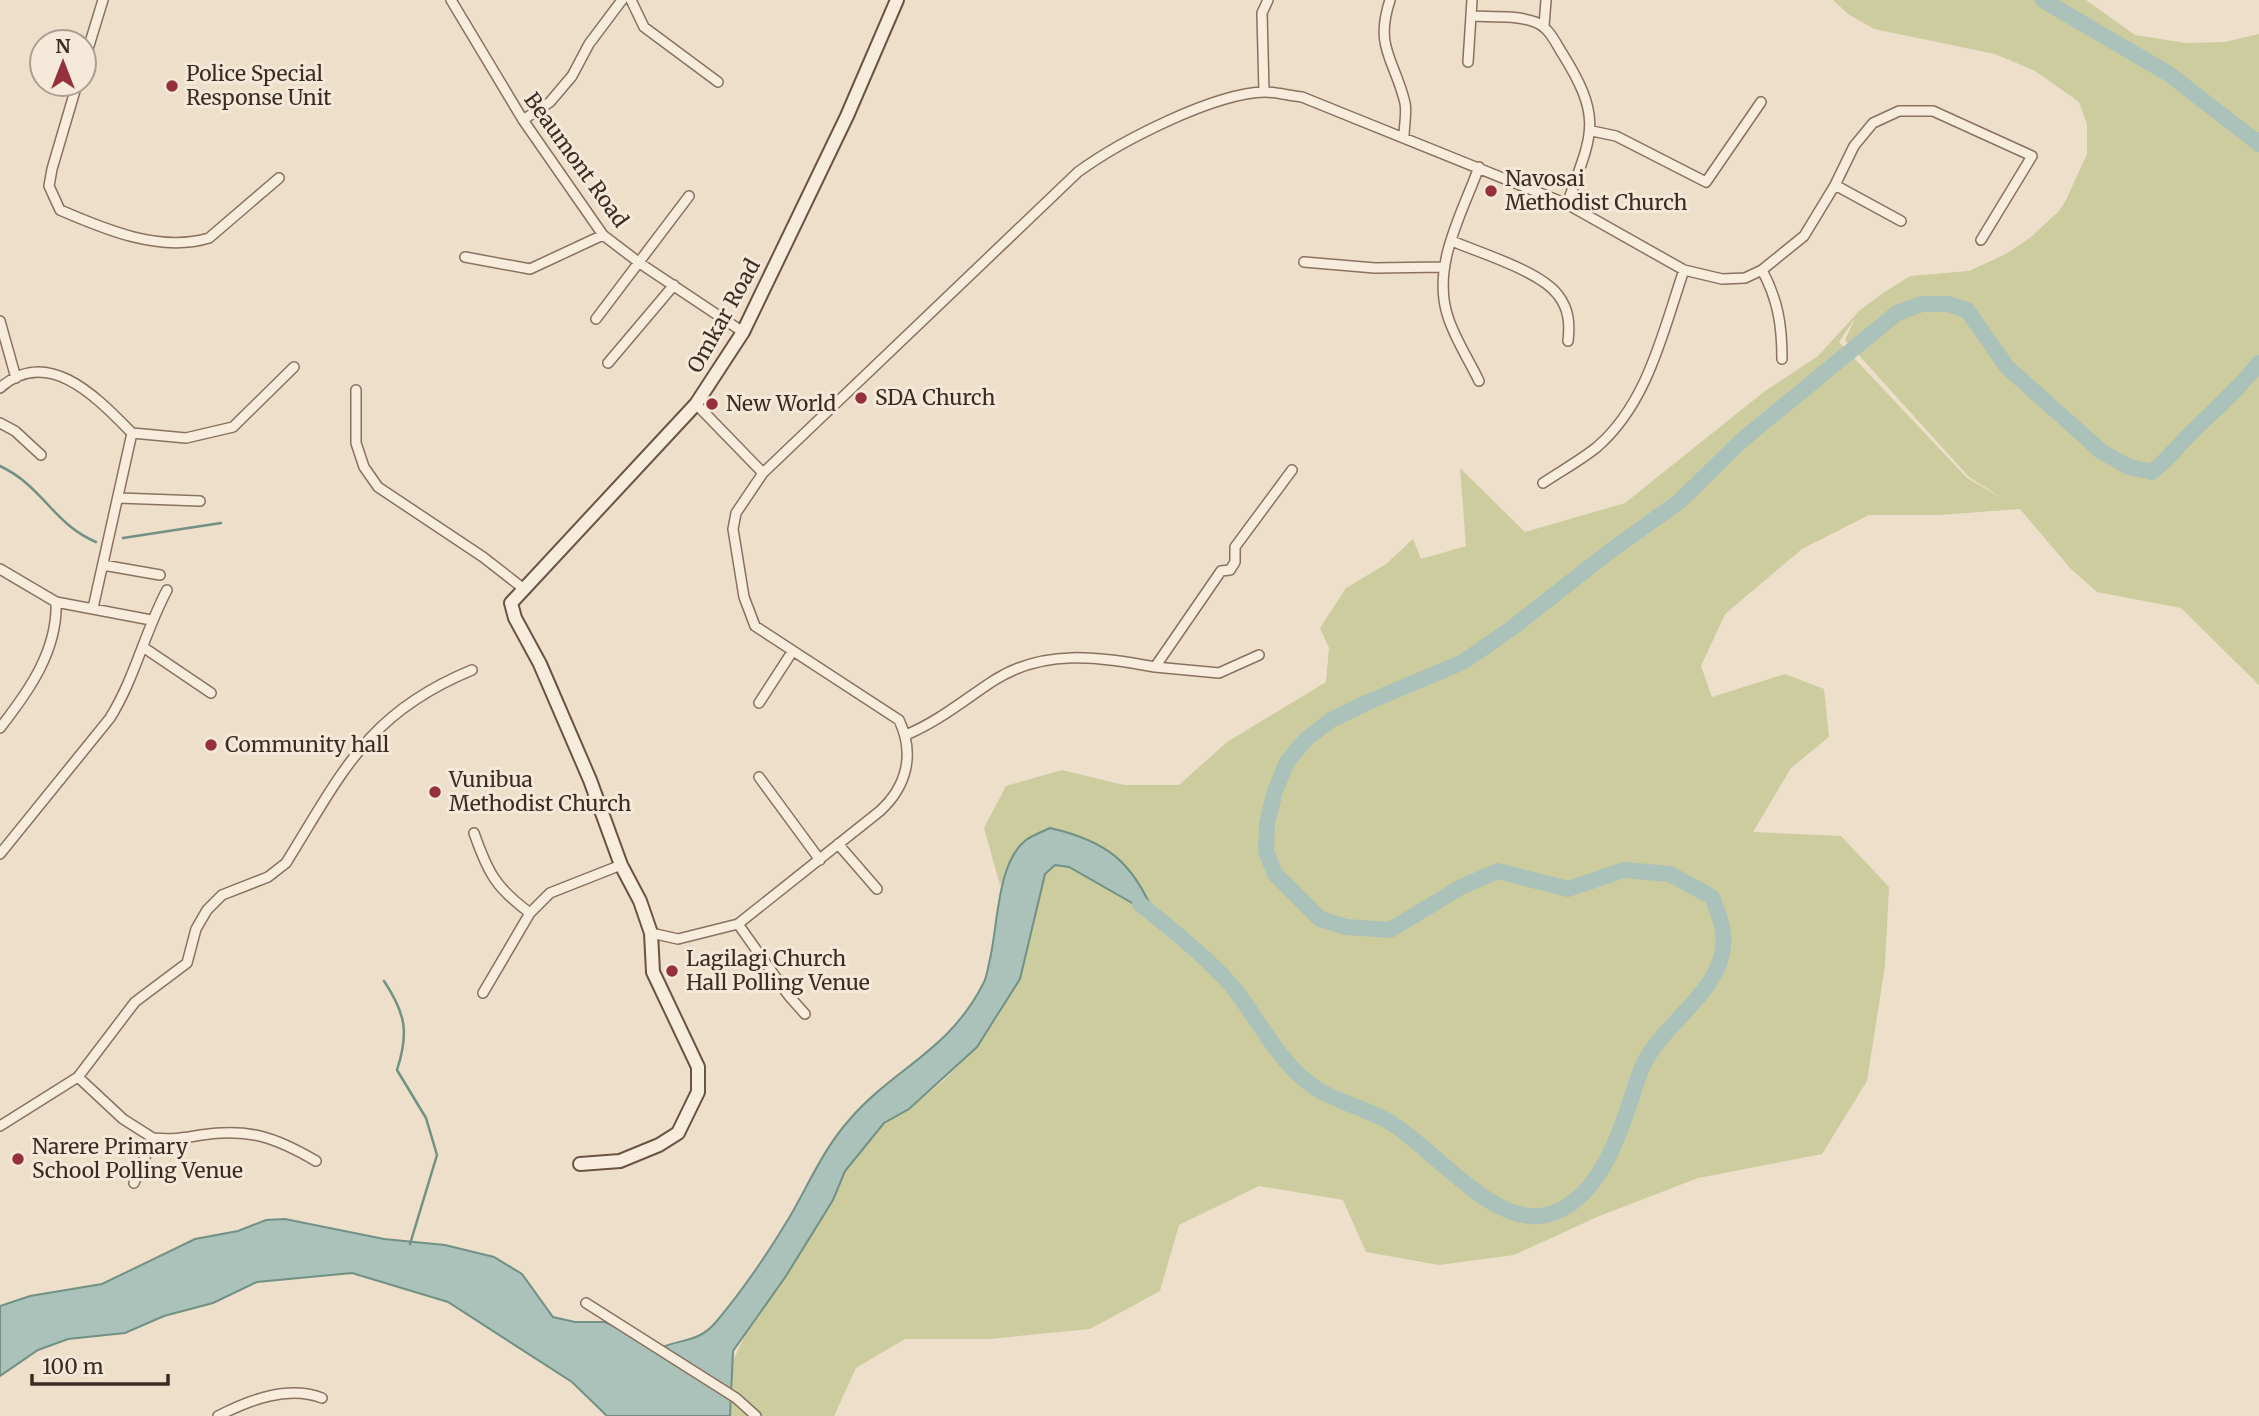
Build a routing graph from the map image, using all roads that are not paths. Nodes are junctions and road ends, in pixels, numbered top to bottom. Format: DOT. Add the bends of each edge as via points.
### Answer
graph roads {
  1 [pos="103,0"];
  2 [pos="452,0"];
  3 [pos="622,0"];
  4 [pos="631,0"];
  5 [pos="897,0"];
  6 [pos="1268,0"];
  7 [pos="1390,0"];
  8 [pos="1472,0"];
  9 [pos="1546,0"];
  10 [pos="1471,16"];
  11 [pos="1544,26"];
  12 [pos="94,28"];
  13 [pos="1468,62"];
  14 [pos="718,82"];
  15 [pos="1264,92"];
  16 [pos="74,98"];
  17 [pos="1761,102"];
  18 [pos="523,120"];
  19 [pos="1592,131"];
  20 [pos="1404,136"];
  21 [pos="1479,167"];
  22 [pos="279,178"];
  23 [pos="1835,185"];
  24 [pos="690,196"];
  25 [pos="1567,204"];
  26 [pos="1901,220"];
  27 [pos="603,235"];
  28 [pos="1981,240"];
  29 [pos="1452,241"];
  30 [pos="464,257"];
  31 [pos="1304,262"];
  32 [pos="641,264"];
  33 [pos="1443,267"];
  34 [pos="1684,270"];
  35 [pos="1762,270"];
  36 [pos="674,285"];
  37 [pos="596,319"];
  38 [pos="0,321"];
  39 [pos="743,331"];
  40 [pos="1568,341"];
  41 [pos="1782,359"];
  42 [pos="608,363"];
  43 [pos="294,367"];
  44 [pos="16,377"];
  45 [pos="1479,380"];
  46 [pos="0,388"];
  47 [pos="356,390"];
  48 [pos="696,404"];
  49 [pos="0,423"];
  50 [pos="132,433"];
  51 [pos="41,455"];
  52 [pos="1292,470"];
  53 [pos="764,473"];
  54 [pos="1544,483"];
  55 [pos="119,498"];
  56 [pos="200,501"];
  57 [pos="103,565"];
  58 [pos="0,569"];
  59 [pos="160,575"];
  60 [pos="524,589"];
  61 [pos="167,590"];
  62 [pos="56,602"];
  63 [pos="93,608"];
  64 [pos="151,620"];
  65 [pos="143,647"];
  66 [pos="792,652"];
  67 [pos="1259,656"];
  68 [pos="1155,667"];
  69 [pos="472,670"];
  70 [pos="211,693"];
  71 [pos="759,703"];
  72 [pos="0,727"];
  73 [pos="906,735"];
  74 [pos="759,777"];
  75 [pos="474,833"];
  76 [pos="838,844"];
  77 [pos="0,854"];
  78 [pos="820,860"];
  79 [pos="621,864"];
  80 [pos="877,889"];
  81 [pos="530,913"];
  82 [pos="738,924"];
  83 [pos="651,933"];
  84 [pos="484,993"];
  85 [pos="805,1014"];
  86 [pos="78,1077"];
  87 [pos="0,1126"];
  88 [pos="153,1138"];
  89 [pos="316,1161"];
  90 [pos="580,1164"];
  91 [pos="134,1183"];
  92 [pos="586,1303"];
  93 [pos="322,1398"];
  94 [pos="218,1416"];
  95 [pos="756,1416"];
  1 -- 12 [label="street"];
  2 -- 18 [label="street, Beaumont Road"];
  3 -- 18 [label="street" via="572,76 550,102"];
  4 -- 14 [label="street" via="644,27"];
  5 -- 39 [label="street, Omkar Road" via="847,116"];
  6 -- 15 [label="street" via="1262,13"];
  7 -- 20 [label="street" via="1384,46 1405,105"];
  8 -- 10 [label="street"];
  9 -- 11 [label="street"];
  10 -- 11 [label="street" via="1525,19"];
  10 -- 13 [label="street"];
  11 -- 19 [label="street" via="1578,79"];
  15 -- 20 [label="street" via="1302,97"];
  15 -- 53 [label="street" via="1219,100 1104,153 1078,172"];
  16 -- 22 [label="street" via="49,186 60,210 89,224 127,235 194,243 209,238"];
  17 -- 19 [label="street" via="1706,182 1616,136"];
  18 -- 27 [label="street, Beaumont Road"];
  19 -- 25 [label="street"];
  20 -- 21 [label="street"];
  21 -- 25 [label="street"];
  21 -- 29 [label="street"];
  23 -- 26 [label="street"];
  23 -- 28 [label="street" via="1854,146 1872,123 1899,111 1933,111 2032,156"];
  23 -- 35 [label="street" via="1804,236"];
  24 -- 32 [label="street"];
  25 -- 34 [label="street"];
  27 -- 30 [label="street" via="530,269"];
  27 -- 32 [label="street, Beaumont Road"];
  29 -- 33 [label="street"];
  29 -- 40 [label="street" via="1539,279 1558,293 1570,322"];
  31 -- 33 [label="street"];
  32 -- 36 [label="street, Beaumont Road"];
  32 -- 37 [label="street"];
  33 -- 45 [label="street" via="1448,318"];
  34 -- 35 [label="street" via="1722,279 1745,278"];
  34 -- 54 [label="street" via="1649,372 1632,406 1596,447"];
  35 -- 41 [label="street" via="1778,303"];
  36 -- 39 [label="street, Beaumont Road"];
  36 -- 42 [label="street"];
  38 -- 44 [label="street"];
  39 -- 48 [label="street, Omkar Road"];
  43 -- 50 [label="street" via="233,427 186,438"];
  44 -- 46 [label="street"];
  44 -- 50 [label="street" via="36,374 67,379 89,390"];
  47 -- 60 [label="street" via="356,443 364,467 378,487"];
  48 -- 53 [label="street"];
  48 -- 60 [label="street, Omkar Road"];
  49 -- 51 [label="street"];
  50 -- 55 [label="street"];
  52 -- 68 [label="street" via="1235,547 1233,566 1221,571"];
  53 -- 66 [label="street" via="736,513 733,529 738,564 755,626"];
  55 -- 56 [label="street"];
  55 -- 57 [label="street"];
  57 -- 59 [label="street"];
  57 -- 63 [label="street"];
  58 -- 62 [label="street"];
  60 -- 79 [label="street, Omkar Road" via="511,603 515,618 590,779"];
  61 -- 64 [label="street"];
  62 -- 63 [label="street"];
  62 -- 72 [label="street" via="52,645"];
  63 -- 64 [label="street"];
  64 -- 65 [label="street"];
  65 -- 70 [label="street"];
  65 -- 77 [label="street" via="110,718"];
  66 -- 71 [label="street"];
  66 -- 73 [label="street" via="884,709 899,720"];
  67 -- 68 [label="street" via="1219,673"];
  68 -- 73 [label="street" via="1077,656 1048,658 995,679 928,726"];
  69 -- 86 [label="street" via="418,698 367,738 286,863 268,877 222,895 207,910 196,929 187,963 135,1002"];
  73 -- 76 [label="street" via="907,766 894,798"];
  74 -- 78 [label="street"];
  75 -- 81 [label="street" via="488,873 505,895"];
  76 -- 78 [label="street"];
  76 -- 80 [label="street"];
  78 -- 82 [label="street"];
  79 -- 81 [label="street" via="550,893"];
  79 -- 83 [label="street"];
  81 -- 84 [label="street"];
  82 -- 83 [label="street" via="678,939"];
  82 -- 85 [label="street"];
  83 -- 90 [label="street" via="653,972 698,1067 698,1092 678,1133 620,1161"];
  86 -- 87 [label="street"];
  86 -- 88 [label="street" via="123,1119"];
  88 -- 89 [label="street" via="175,1141 246,1132 280,1140"];
  88 -- 91 [label="street"];
  92 -- 95 [label="street" via="736,1398"];
  93 -- 94 [label="street" via="310,1393 283,1394 250,1400"];
}
